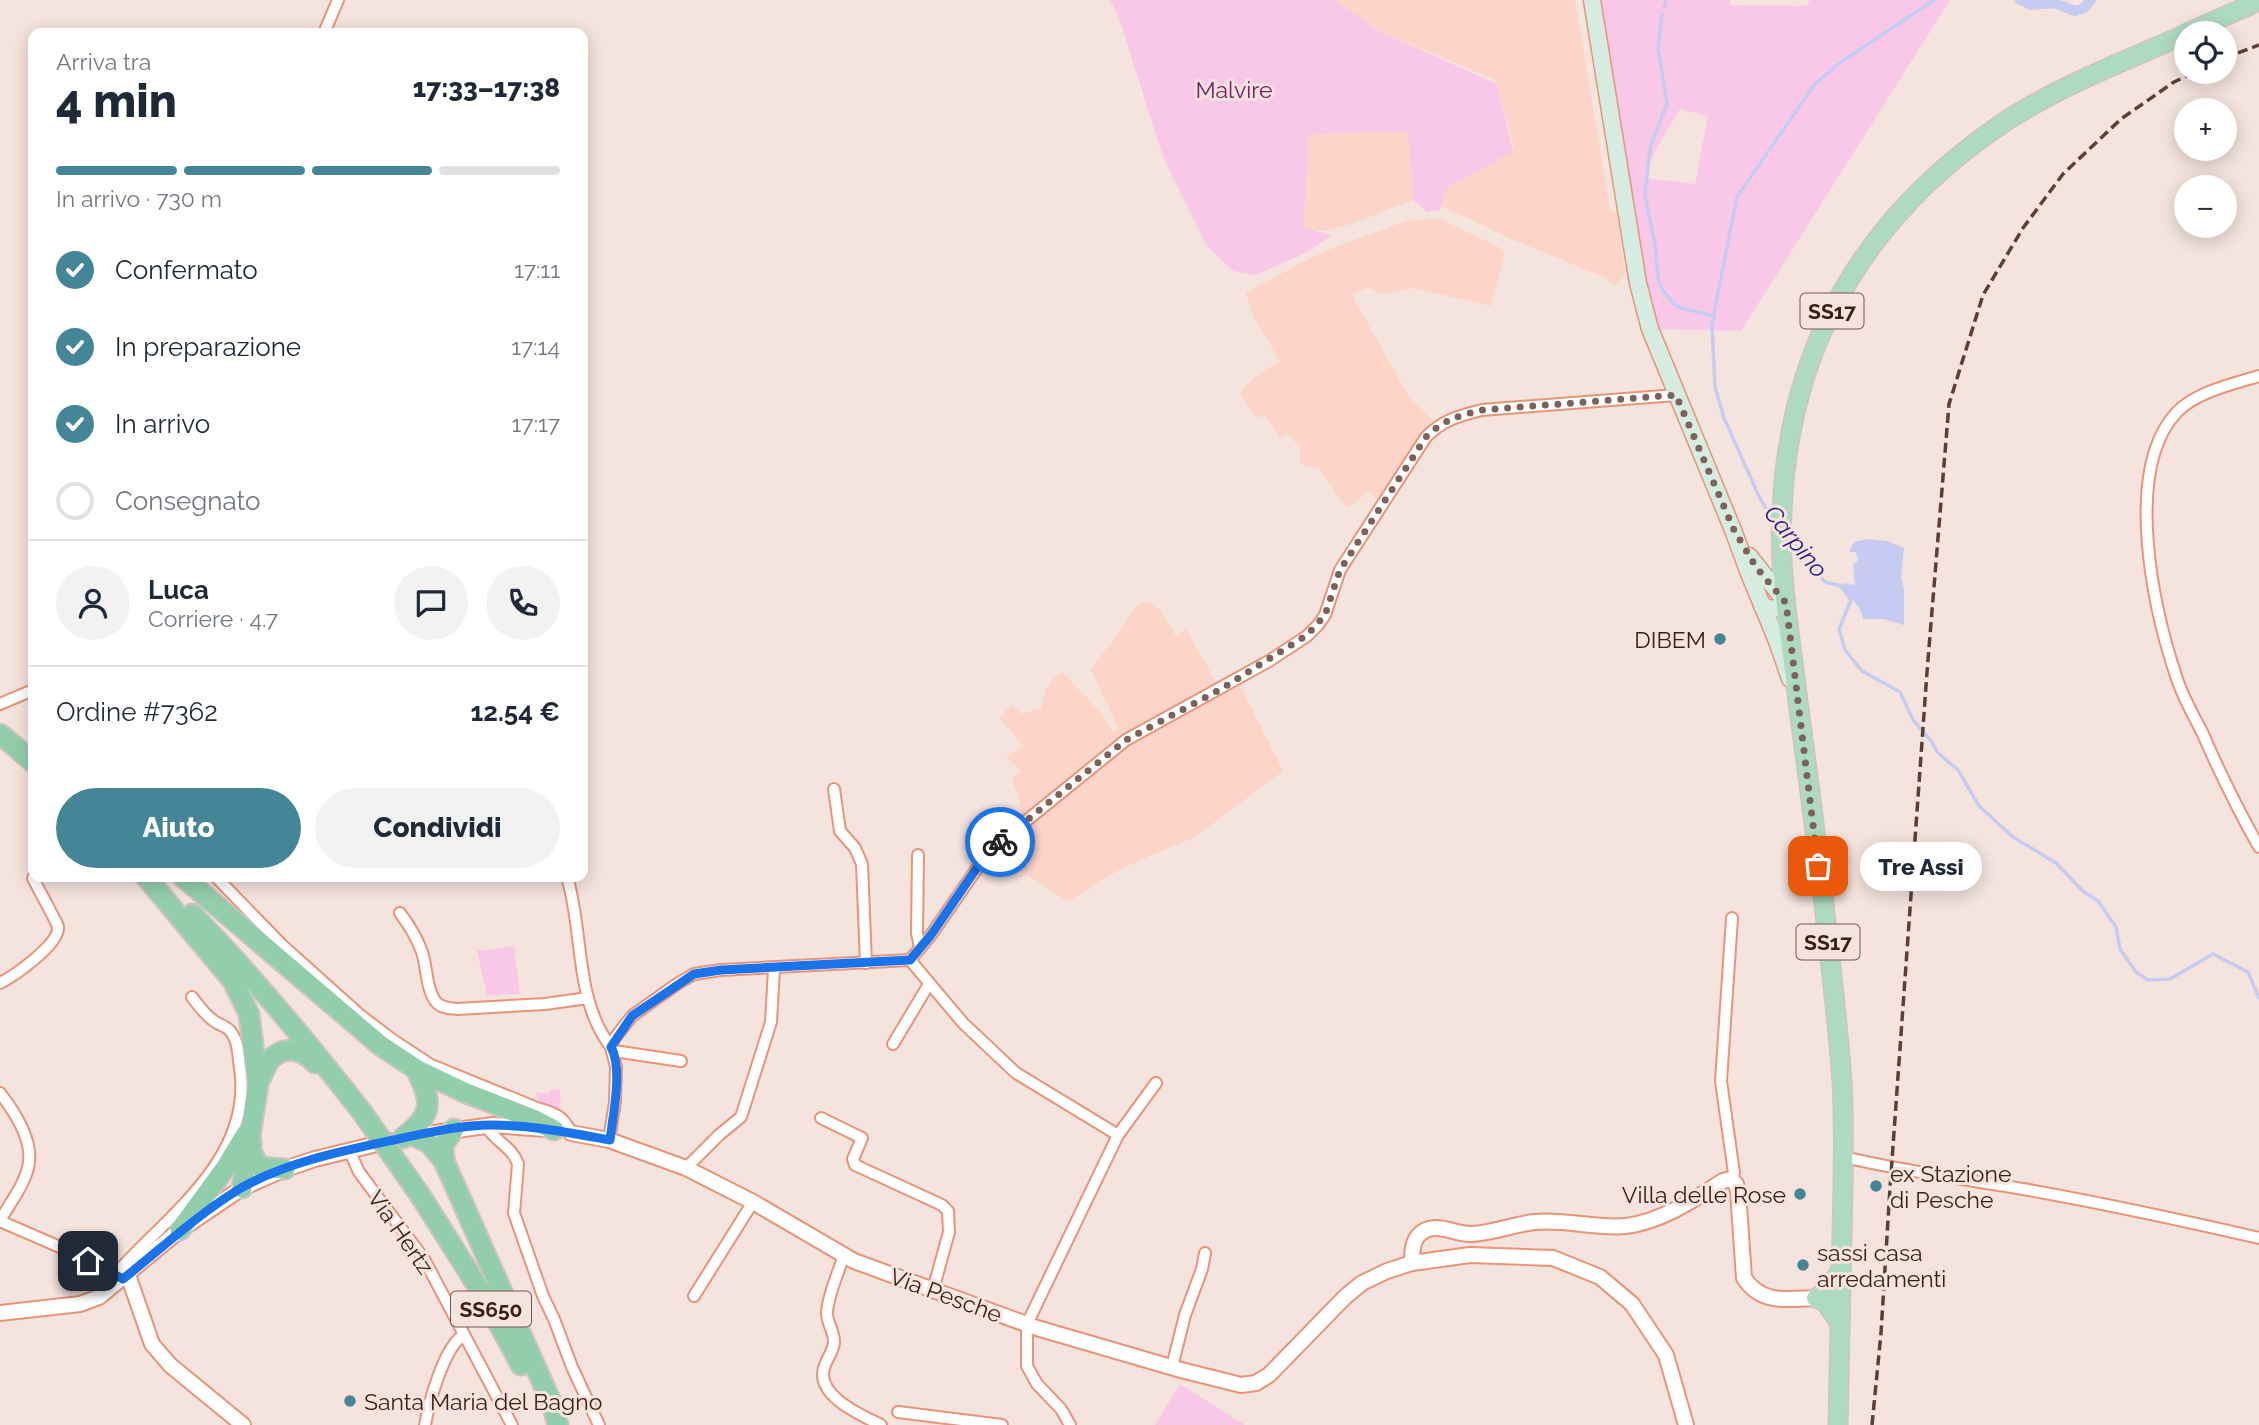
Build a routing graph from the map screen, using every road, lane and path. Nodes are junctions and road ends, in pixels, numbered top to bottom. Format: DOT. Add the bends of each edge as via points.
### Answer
graph roads {
  1 [pos="338,0"];
  2 [pos="1592,0"];
  3 [pos="2256,3"];
  4 [pos="2216,21"];
  5 [pos="326,28"];
  6 [pos="2174,40"];
  7 [pos="2259,376"];
  8 [pos="1676,395"];
  9 [pos="1734,530"];
  10 [pos="1782,559"];
  11 [pos="1756,567"];
  12 [pos="1786,603"];
  13 [pos="1762,606"];
  14 [pos="28,692"];
  15 [pos="3,699"];
  16 [pos="1801,728"];
  17 [pos="0,734"];
  18 [pos="28,758"];
  19 [pos="834,789"];
  20 [pos="2259,847"];
  21 [pos="918,855"];
  22 [pos="35,882"];
  23 [pos="150,882"];
  24 [pos="159,882"];
  25 [pos="189,882"];
  26 [pos="221,882"];
  27 [pos="568,882"];
  28 [pos="400,913"];
  29 [pos="1732,918"];
  30 [pos="920,948"];
  31 [pos="910,960"];
  32 [pos="866,963"];
  33 [pos="774,968"];
  34 [pos="0,983"];
  35 [pos="929,984"];
  36 [pos="192,997"];
  37 [pos="588,998"];
  38 [pos="893,1044"];
  39 [pos="613,1049"];
  40 [pos="681,1061"];
  41 [pos="416,1069"];
  42 [pos="1156,1083"];
  43 [pos="258,1084"];
  44 [pos="0,1093"];
  45 [pos="362,1112"];
  46 [pos="821,1118"];
  47 [pos="250,1126"];
  48 [pos="486,1126"];
  49 [pos="454,1129"];
  50 [pos="563,1131"];
  51 [pos="1118,1135"];
  52 [pos="409,1137"];
  53 [pos="610,1140"];
  54 [pos="349,1150"];
  55 [pos="236,1151"];
  56 [pos="1843,1157"];
  57 [pos="444,1161"];
  58 [pos="686,1168"];
  59 [pos="285,1169"];
  60 [pos="1731,1179"];
  61 [pos="242,1188"];
  62 [pos="752,1202"];
  63 [pos="0,1221"];
  64 [pos="180,1230"];
  65 [pos="2259,1238"];
  66 [pos="1205,1253"];
  67 [pos="844,1255"];
  68 [pos="1412,1263"];
  69 [pos="1841,1268"];
  70 [pos="126,1277"];
  71 [pos="933,1290"];
  72 [pos="694,1296"];
  73 [pos="1816,1298"];
  74 [pos="0,1313"];
  75 [pos="1840,1324"];
  76 [pos="1027,1325"];
  77 [pos="464,1335"];
  78 [pos="1172,1367"];
  79 [pos="898,1412"];
  80 [pos="243,1425"];
  81 [pos="425,1425"];
  82 [pos="512,1425"];
  83 [pos="551,1425"];
  84 [pos="558,1425"];
  85 [pos="599,1425"];
  86 [pos="881,1425"];
  87 [pos="1002,1425"];
  88 [pos="1070,1425"];
  89 [pos="1686,1425"];
  90 [pos="1838,1425"];
  1 -- 5 [label="street"];
  2 -- 8 [label="main road" via="1638,283"];
  3 -- 4 [label="main road, SS17"];
  6 -- 10 [label="main road, SS17" via="2098,72 1996,128 1955,159 1887,224 1839,296 1800,387 1785,470"];
  7 -- 20 [label="street" via="2210,391 2177,411 2155,444 2146,489 2151,568 2178,681"];
  8 -- 9 [label="main road"];
  8 -- 30 [label="street" via="1482,410 1438,425 1340,570 1318,625 1269,661 1126,740 1094,765 989,851"];
  9 -- 11 [label="main road"];
  9 -- 13 [label="main road"];
  10 -- 11 [label="main road" via="1775,569"];
  10 -- 12 [label="main road, SS17"];
  11 -- 12 [label="main road"];
  12 -- 13 [label="main road" via="1779,608"];
  12 -- 16 [label="main road, SS17"];
  13 -- 16 [label="main road" via="1784,659"];
  14 -- 15 [label="street"];
  16 -- 56 [label="main road, SS17" via="1836,1018"];
  17 -- 18 [label="highway"];
  19 -- 32 [label="street" via="840,831 856,848 862,864"];
  21 -- 30 [label="street"];
  22 -- 34 [label="street" via="58,926 57,935 25,969"];
  23 -- 43 [label="highway" via="233,981 249,1014"];
  24 -- 45 [label="highway, SS650" via="237,959"];
  25 -- 41 [label="highway" via="380,1045"];
  26 -- 50 [label="street" via="282,945 393,1040 431,1065 554,1113 563,1118"];
  27 -- 37 [label="street"];
  28 -- 37 [label="street" via="422,953 437,1004 457,1009"];
  29 -- 60 [label="street" via="1721,1081 1733,1161"];
  30 -- 31 [label="street"];
  31 -- 32 [label="street"];
  31 -- 35 [label="street"];
  32 -- 33 [label="street"];
  33 -- 39 [label="street" via="694,974 632,1016"];
  33 -- 58 [label="street" via="771,1022 741,1117"];
  35 -- 38 [label="street"];
  35 -- 51 [label="street" via="1016,1073"];
  36 -- 70 [label="street" via="236,1040 243,1090 239,1115 220,1158 181,1209 122,1267"];
  37 -- 39 [label="street" via="595,1022"];
  39 -- 40 [label="street"];
  39 -- 53 [label="street" via="615,1102"];
  41 -- 50 [label="highway"];
  41 -- 52 [label="highway" via="429,1101 423,1121"];
  42 -- 51 [label="street"];
  43 -- 45 [label="highway" via="270,1061 283,1052 306,1052"];
  43 -- 47 [label="highway"];
  44 -- 63 [label="street" via="21,1127 29,1162"];
  45 -- 83 [label="highway, SS650, bridge" via="485,1298"];
  46 -- 71 [label="street" via="862,1138 855,1165 948,1211 948,1232"];
  47 -- 55 [label="highway"];
  47 -- 59 [label="highway" via="251,1151 259,1167"];
  47 -- 61 [label="highway"];
  48 -- 49 [label="street, Via Pesche"];
  48 -- 50 [label="street, Via Pesche"];
  48 -- 85 [label="street" via="516,1158 514,1213 543,1296"];
  49 -- 52 [label="street, Via Pesche"];
  49 -- 57 [label="highway" via="443,1145"];
  50 -- 53 [label="street, Via Pesche"];
  51 -- 76 [label="street"];
  52 -- 54 [label="street, Via Pesche"];
  52 -- 57 [label="highway" via="429,1143"];
  53 -- 58 [label="street, Via Pesche"];
  54 -- 59 [label="street, Via Pesche"];
  54 -- 77 [label="street, Via Hertz" via="359,1172 424,1259"];
  55 -- 61 [label="highway" via="231,1168"];
  55 -- 64 [label="highway"];
  56 -- 65 [label="street"];
  56 -- 69 [label="main road, SS17"];
  57 -- 84 [label="highway"];
  58 -- 62 [label="street, Via Pesche"];
  59 -- 61 [label="street, Via Pesche"];
  60 -- 68 [label="street" via="1648,1221 1626,1226 1535,1222 1470,1234 1432,1228 1413,1245"];
  60 -- 73 [label="street" via="1738,1191 1744,1278 1752,1290 1780,1299"];
  61 -- 64 [label="street, Via Pesche"];
  62 -- 67 [label="street, Via Pesche"];
  62 -- 72 [label="street"];
  63 -- 70 [label="street"];
  64 -- 70 [label="street, Via Pesche"];
  66 -- 78 [label="street"];
  67 -- 71 [label="street, Via Pesche"];
  67 -- 86 [label="street" via="827,1314 834,1345 823,1382 847,1407"];
  68 -- 78 [label="street, Via Pesche" via="1362,1283 1269,1376 1256,1383 1241,1385"];
  68 -- 89 [label="street, Via Pesche" via="1470,1255 1553,1258 1600,1277 1632,1304 1666,1355"];
  69 -- 73 [label="main road" via="1830,1288"];
  69 -- 75 [label="main road, SS17"];
  70 -- 74 [label="street, Via Pesche" via="99,1297 80,1304"];
  70 -- 80 [label="street" via="152,1343 170,1365"];
  71 -- 76 [label="street, Via Pesche"];
  73 -- 75 [label="main road" via="1825,1302"];
  75 -- 90 [label="main road, SS17"];
  76 -- 78 [label="street, Via Pesche"];
  76 -- 88 [label="street" via="1027,1366"];
  77 -- 81 [label="street" via="456,1341 432,1391"];
  77 -- 82 [label="street, Via Hertz"];
  79 -- 87 [label="street"];
}
